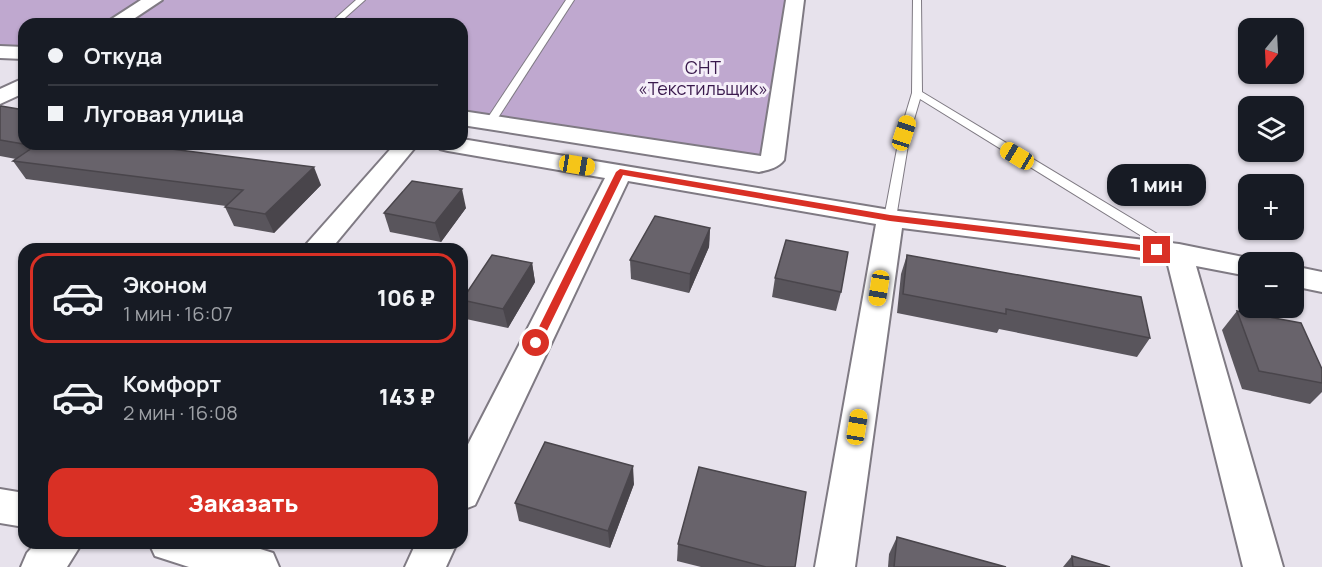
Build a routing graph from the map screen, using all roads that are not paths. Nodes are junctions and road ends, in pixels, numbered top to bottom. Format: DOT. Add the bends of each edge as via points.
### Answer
graph roads {
  1 [pos="153,0"];
  2 [pos="361,0"];
  3 [pos="570,0"];
  4 [pos="795,0"];
  5 [pos="917,0"];
  6 [pos="123,18"];
  7 [pos="340,18"];
  8 [pos="0,52"];
  9 [pos="18,53"];
  10 [pos="0,79"];
  11 [pos="18,81"];
  12 [pos="18,86"];
  13 [pos="917,93"];
  14 [pos="0,98"];
  15 [pos="468,119"];
  16 [pos="490,122"];
  17 [pos="468,147"];
  18 [pos="402,150"];
  19 [pos="620,172"];
  20 [pos="890,218"];
  21 [pos="321,243"];
  22 [pos="1179,253"];
  23 [pos="1238,265"];
  24 [pos="1304,278"];
  25 [pos="1322,282"];
  26 [pos="468,481"];
  27 [pos="0,506"];
  28 [pos="18,509"];
  29 [pos="57,549"];
  30 [pos="192,549"];
  31 [pos="434,549"];
  32 [pos="41,567"];
  33 [pos="259,567"];
  34 [pos="425,567"];
  35 [pos="835,567"];
  36 [pos="1263,567"];
  1 -- 6 [label="street"];
  2 -- 7 [label="lane"];
  3 -- 16 [label="lane"];
  4 -- 16 [label="street" via="772,160 759,165"];
  5 -- 13 [label="lane"];
  8 -- 9 [label="street"];
  10 -- 11 [label="street"];
  12 -- 14 [label="street"];
  13 -- 20 [label="lane" via="904,133"];
  13 -- 22 [label="lane"];
  15 -- 16 [label="street"];
  17 -- 19 [label="street"];
  18 -- 21 [label="street"];
  19 -- 20 [label="street"];
  19 -- 26 [label="street"];
  20 -- 22 [label="street"];
  20 -- 35 [label="street"];
  22 -- 23 [label="street"];
  22 -- 36 [label="street"];
  24 -- 25 [label="street"];
  27 -- 28 [label="street"];
  29 -- 32 [label="street"];
  30 -- 33 [label="street"];
  31 -- 34 [label="street"];
}
